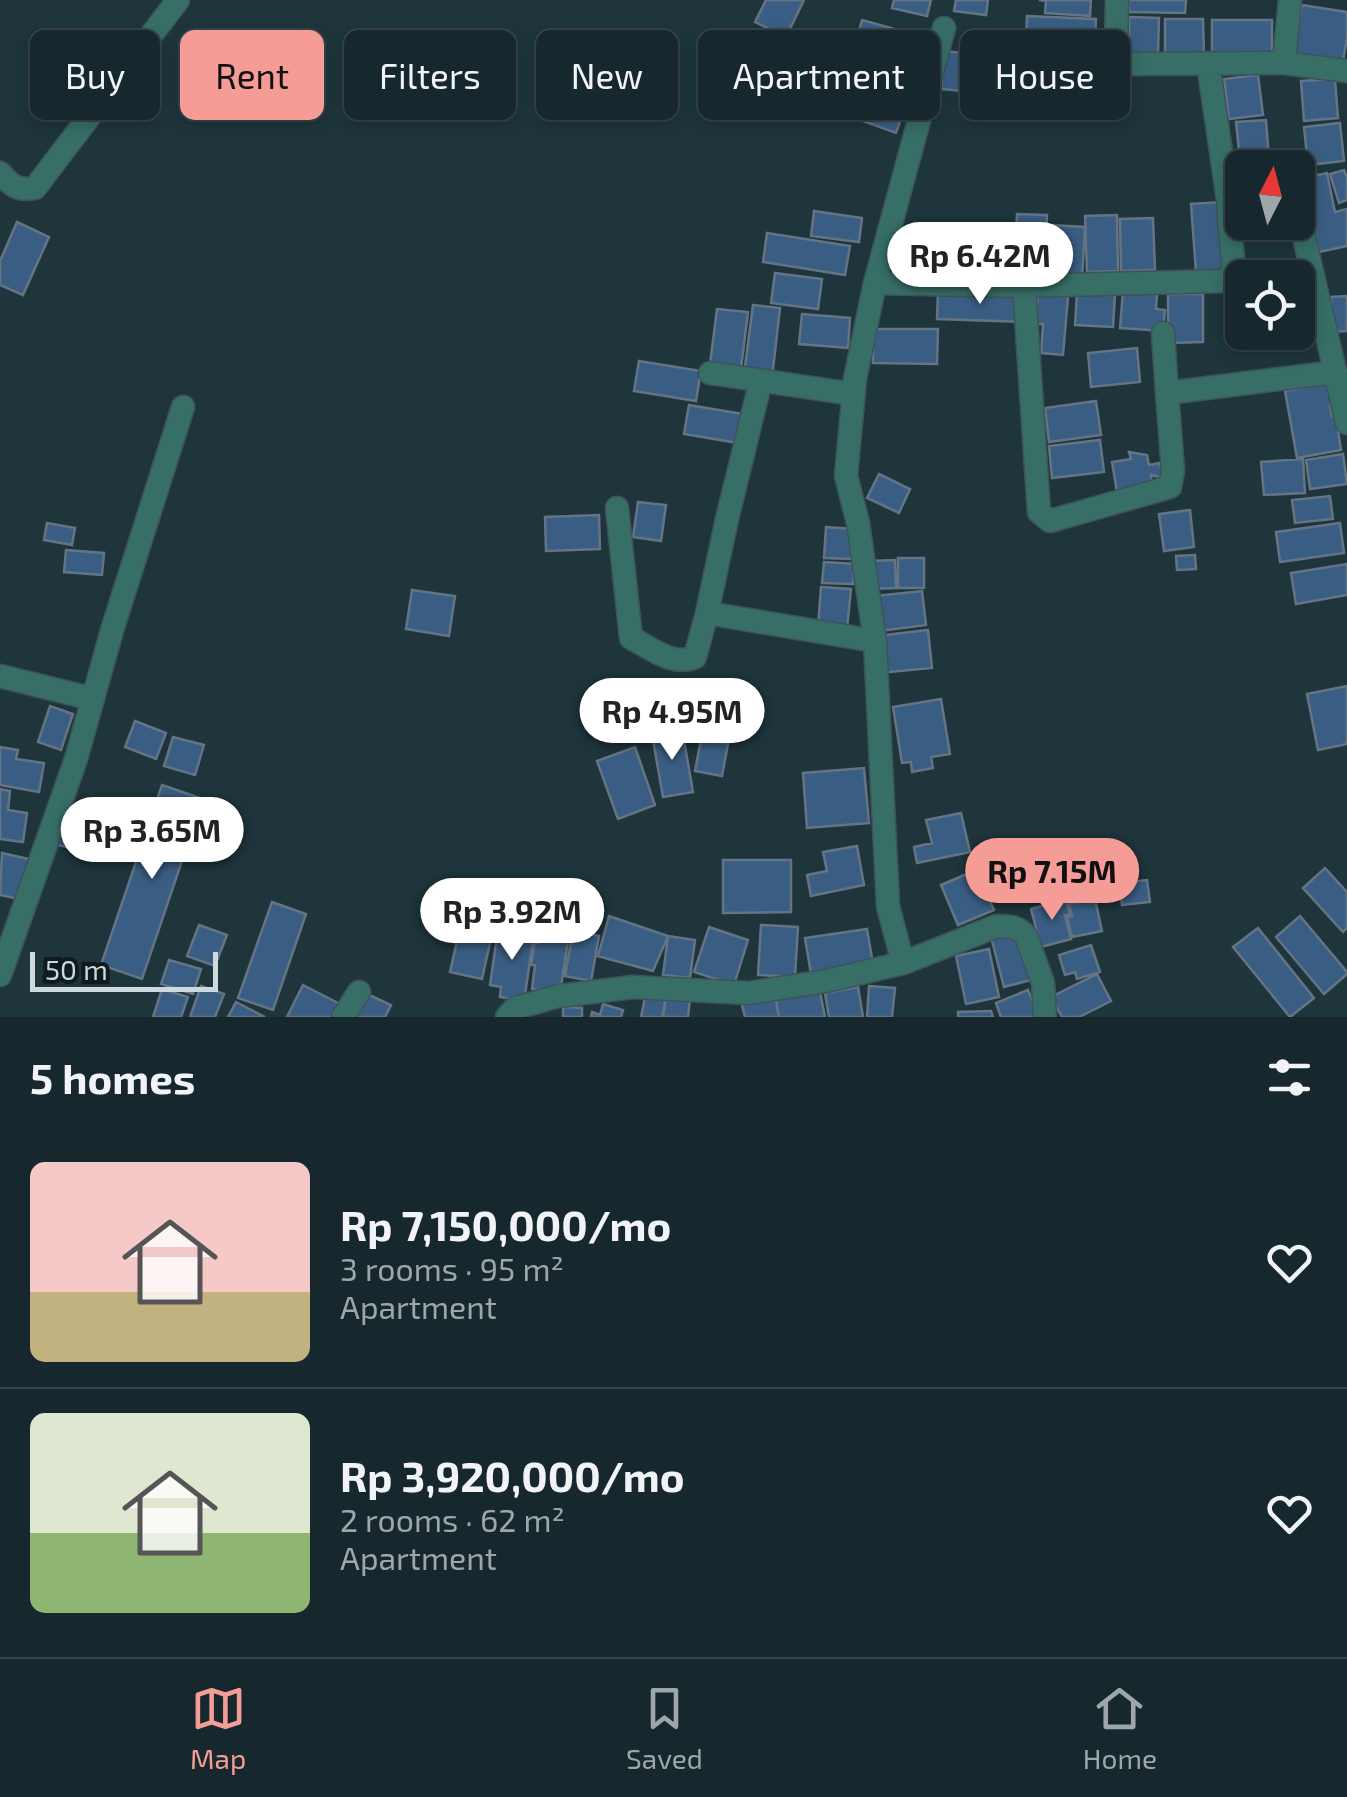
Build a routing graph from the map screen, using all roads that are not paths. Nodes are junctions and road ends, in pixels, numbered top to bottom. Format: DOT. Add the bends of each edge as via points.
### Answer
graph roads {
  1 [pos="178,0"];
  2 [pos="1117,0"];
  3 [pos="1290,0"];
  4 [pos="944,28"];
  5 [pos="1208,63"];
  6 [pos="1284,63"];
  7 [pos="1347,71"];
  8 [pos="1225,150"];
  9 [pos="0,173"];
  10 [pos="1230,240"];
  11 [pos="1307,240"];
  12 [pos="875,282"];
  13 [pos="1024,286"];
  14 [pos="1163,333"];
  15 [pos="1338,341"];
  16 [pos="1336,372"];
  17 [pos="710,373"];
  18 [pos="762,380"];
  19 [pos="1167,393"];
  20 [pos="854,394"];
  21 [pos="183,407"];
  22 [pos="1347,423"];
  23 [pos="617,508"];
  24 [pos="707,613"];
  25 [pos="875,640"];
  26 [pos="0,676"];
  27 [pos="93,698"];
  28 [pos="903,963"];
  29 [pos="0,975"];
  30 [pos="359,992"];
  31 [pos="343,1017"];
  32 [pos="506,1017"];
  33 [pos="1045,1017"];
  1 -- 9 [label="street" via="35,188 22,190"];
  2 -- 5 [label="street" via="1121,61"];
  3 -- 6 [label="street"];
  4 -- 12 [label="street"];
  5 -- 6 [label="street"];
  5 -- 8 [label="street"];
  6 -- 7 [label="street"];
  10 -- 13 [label="street" via="1234,268 1223,281"];
  11 -- 15 [label="street"];
  12 -- 13 [label="street"];
  12 -- 20 [label="street"];
  13 -- 19 [label="street" via="1039,512 1046,520 1170,487"];
  14 -- 19 [label="street"];
  15 -- 16 [label="street"];
  16 -- 19 [label="street"];
  16 -- 22 [label="street"];
  17 -- 18 [label="street"];
  18 -- 20 [label="street"];
  18 -- 24 [label="street"];
  20 -- 25 [label="street" via="846,476"];
  21 -- 27 [label="street"];
  23 -- 24 [label="street" via="631,638 685,661 694,657"];
  24 -- 25 [label="street"];
  25 -- 28 [label="street" via="888,906"];
  26 -- 27 [label="street"];
  27 -- 29 [label="street"];
  28 -- 32 [label="street" via="748,993 633,987 559,996 515,1008"];
  28 -- 33 [label="street" via="997,926 1014,926 1026,936 1043,983"];
  30 -- 31 [label="street"];
}
